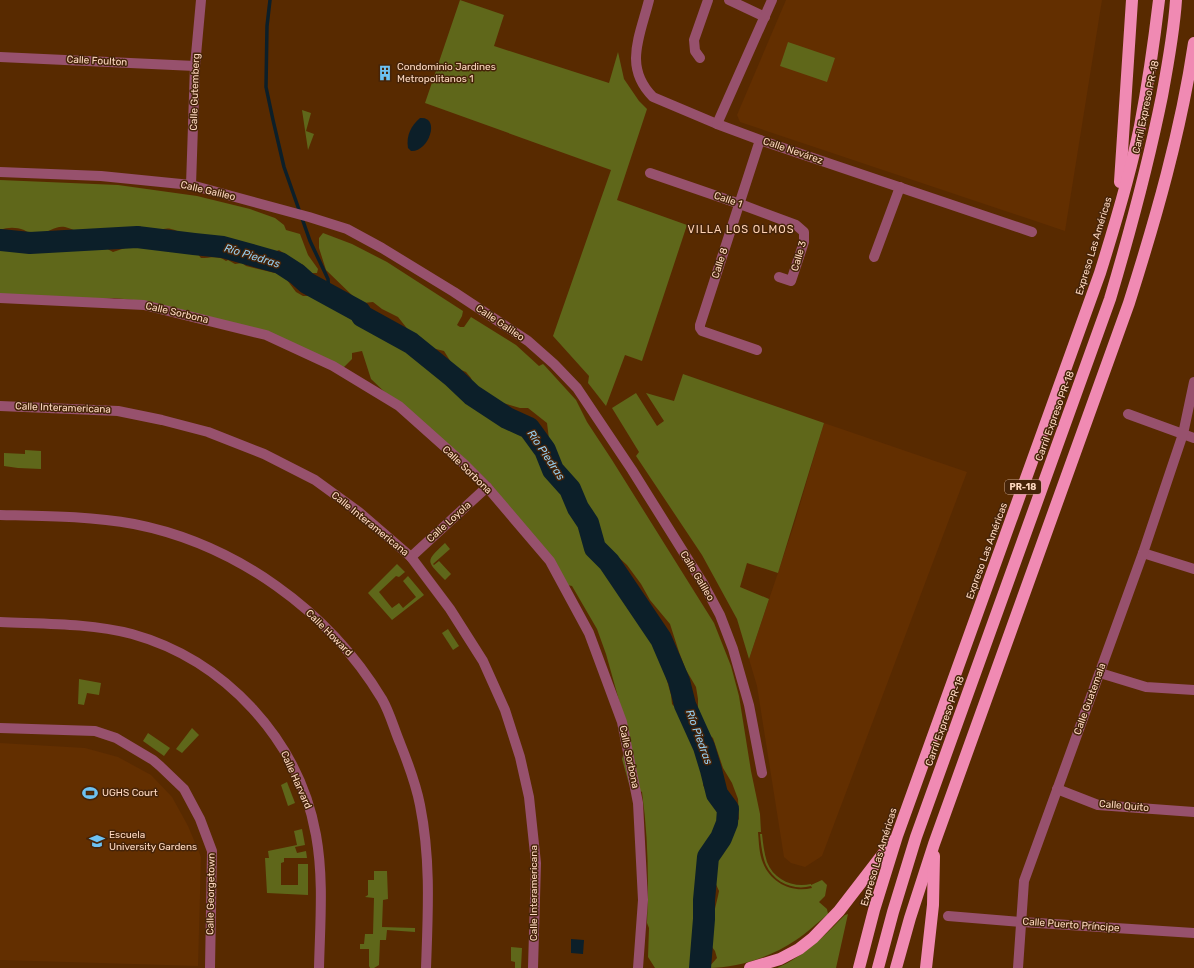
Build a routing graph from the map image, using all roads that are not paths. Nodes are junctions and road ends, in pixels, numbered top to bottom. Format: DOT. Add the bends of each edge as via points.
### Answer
graph roads {
  1 [pos="201,0"];
  2 [pos="649,0"];
  3 [pos="708,0"];
  4 [pos="728,0"];
  5 [pos="772,0"];
  6 [pos="1132,0"];
  7 [pos="1159,0"];
  8 [pos="1176,0"];
  9 [pos="765,17"];
  10 [pos="1194,43"];
  11 [pos="0,57"];
  12 [pos="700,58"];
  13 [pos="195,66"];
  14 [pos="717,124"];
  15 [pos="760,140"];
  16 [pos="0,172"];
  17 [pos="650,174"];
  18 [pos="192,185"];
  19 [pos="900,187"];
  20 [pos="740,204"];
  21 [pos="1119,211"];
  22 [pos="804,232"];
  23 [pos="1032,232"];
  24 [pos="874,257"];
  25 [pos="779,277"];
  26 [pos="0,298"];
  27 [pos="757,350"];
  28 [pos="1194,382"];
  29 [pos="0,406"];
  30 [pos="1128,414"];
  31 [pos="1183,434"];
  32 [pos="1194,438"];
  33 [pos="487,487"];
  34 [pos="0,514"];
  35 [pos="1143,553"];
  36 [pos="410,557"];
  37 [pos="1194,569"];
  38 [pos="0,622"];
  39 [pos="1100,672"];
  40 [pos="1194,690"];
  41 [pos="0,728"];
  42 [pos="762,773"];
  43 [pos="1057,790"];
  44 [pos="1194,812"];
  45 [pos="897,836"];
  46 [pos="934,844"];
  47 [pos="948,916"];
  48 [pos="1022,922"];
  49 [pos="1194,933"];
  50 [pos="210,968"];
  51 [pos="319,968"];
  52 [pos="426,968"];
  53 [pos="533,968"];
  54 [pos="638,968"];
  55 [pos="750,968"];
  56 [pos="859,968"];
  57 [pos="878,968"];
  58 [pos="896,968"];
  59 [pos="926,968"];
  60 [pos="1018,968"];
  1 -- 13 [label="street, Calle Gutemberg"];
  2 -- 14 [label="street, Calle Nevárez" via="636,52 636,65 645,89 653,97"];
  3 -- 12 [label="street" via="694,40 695,51"];
  4 -- 9 [label="street"];
  5 -- 9 [label="street"];
  6 -- 21 [label="highway"];
  7 -- 21 [label="highway, Expreso Las Américas / PR-18" via="1140,127"];
  8 -- 57 [label="highway, Carril Expreso PR-18" via="1167,70 1154,134 1129,236 1110,299 916,837"];
  9 -- 14 [label="street"];
  10 -- 46 [label="highway" via="1176,141 1129,303"];
  11 -- 13 [label="street, Calle Foulton"];
  13 -- 18 [label="street, Calle Gutemberg"];
  14 -- 15 [label="street, Calle Nevárez"];
  15 -- 19 [label="street, Calle Nevárez"];
  15 -- 20 [label="street, Calle 8"];
  16 -- 18 [label="street, Calle Galileo" via="101,176"];
  17 -- 20 [label="street, Calle 1"];
  18 -- 42 [label="street, Calle Galileo" via="346,229 454,292 528,341 554,364 577,388 640,483 720,615 749,704"];
  19 -- 23 [label="street, Calle Nevárez"];
  19 -- 24 [label="street"];
  20 -- 22 [label="street, Calle 1" via="796,225"];
  20 -- 27 [label="street, Calle 8" via="700,328 702,331"];
  21 -- 45 [label="highway, Expreso Las Américas / PR-18" via="1100,273"];
  22 -- 25 [label="street, Calle 3" via="804,242 791,281"];
  26 -- 33 [label="street, Calle Sorbona" via="144,305 266,335 333,366 399,406"];
  28 -- 31 [label="street, Calle Guatemala"];
  29 -- 36 [label="street, Calle Interamericana" via="118,410 208,432 264,454 315,480 359,512"];
  30 -- 31 [label="street"];
  31 -- 32 [label="street"];
  31 -- 35 [label="street, Calle Guatemala"];
  33 -- 36 [label="street, Calle Loyola"];
  33 -- 54 [label="street, Calle Sorbona" via="550,561 589,633 622,722 638,803 643,900"];
  34 -- 52 [label="street, Calle Howard" via="101,520 134,524 170,533 209,547 244,564 285,592 323,625 356,661 383,701 411,768 426,841"];
  35 -- 37 [label="street"];
  35 -- 39 [label="street, Calle Guatemala"];
  36 -- 53 [label="street, Calle Interamericana" via="450,609 483,661 505,710 520,757 529,797 536,863"];
  38 -- 51 [label="street, Calle Harvard" via="83,626 132,634 184,654 244,698 278,740 299,780 312,816 321,875"];
  39 -- 40 [label="street" via="1146,687"];
  39 -- 43 [label="street, Calle Guatemala"];
  41 -- 50 [label="street, Calle Georgetown" via="95,731 116,738 153,760 184,789 200,818 212,851"];
  43 -- 44 [label="street, Calle Quito" via="1098,805"];
  43 -- 48 [label="street, Calle Guatemala" via="1024,881"];
  45 -- 55 [label="highway" via="822,930 799,949 780,959"];
  45 -- 56 [label="highway, Expreso Las Américas / PR-18"];
  46 -- 58 [label="highway"];
  46 -- 59 [label="highway" via="934,905"];
  47 -- 48 [label="street, Calle Puerto Príncipe"];
  48 -- 49 [label="street, Calle Puerto Príncipe"];
  48 -- 60 [label="street, Calle Guatemala"];
}
